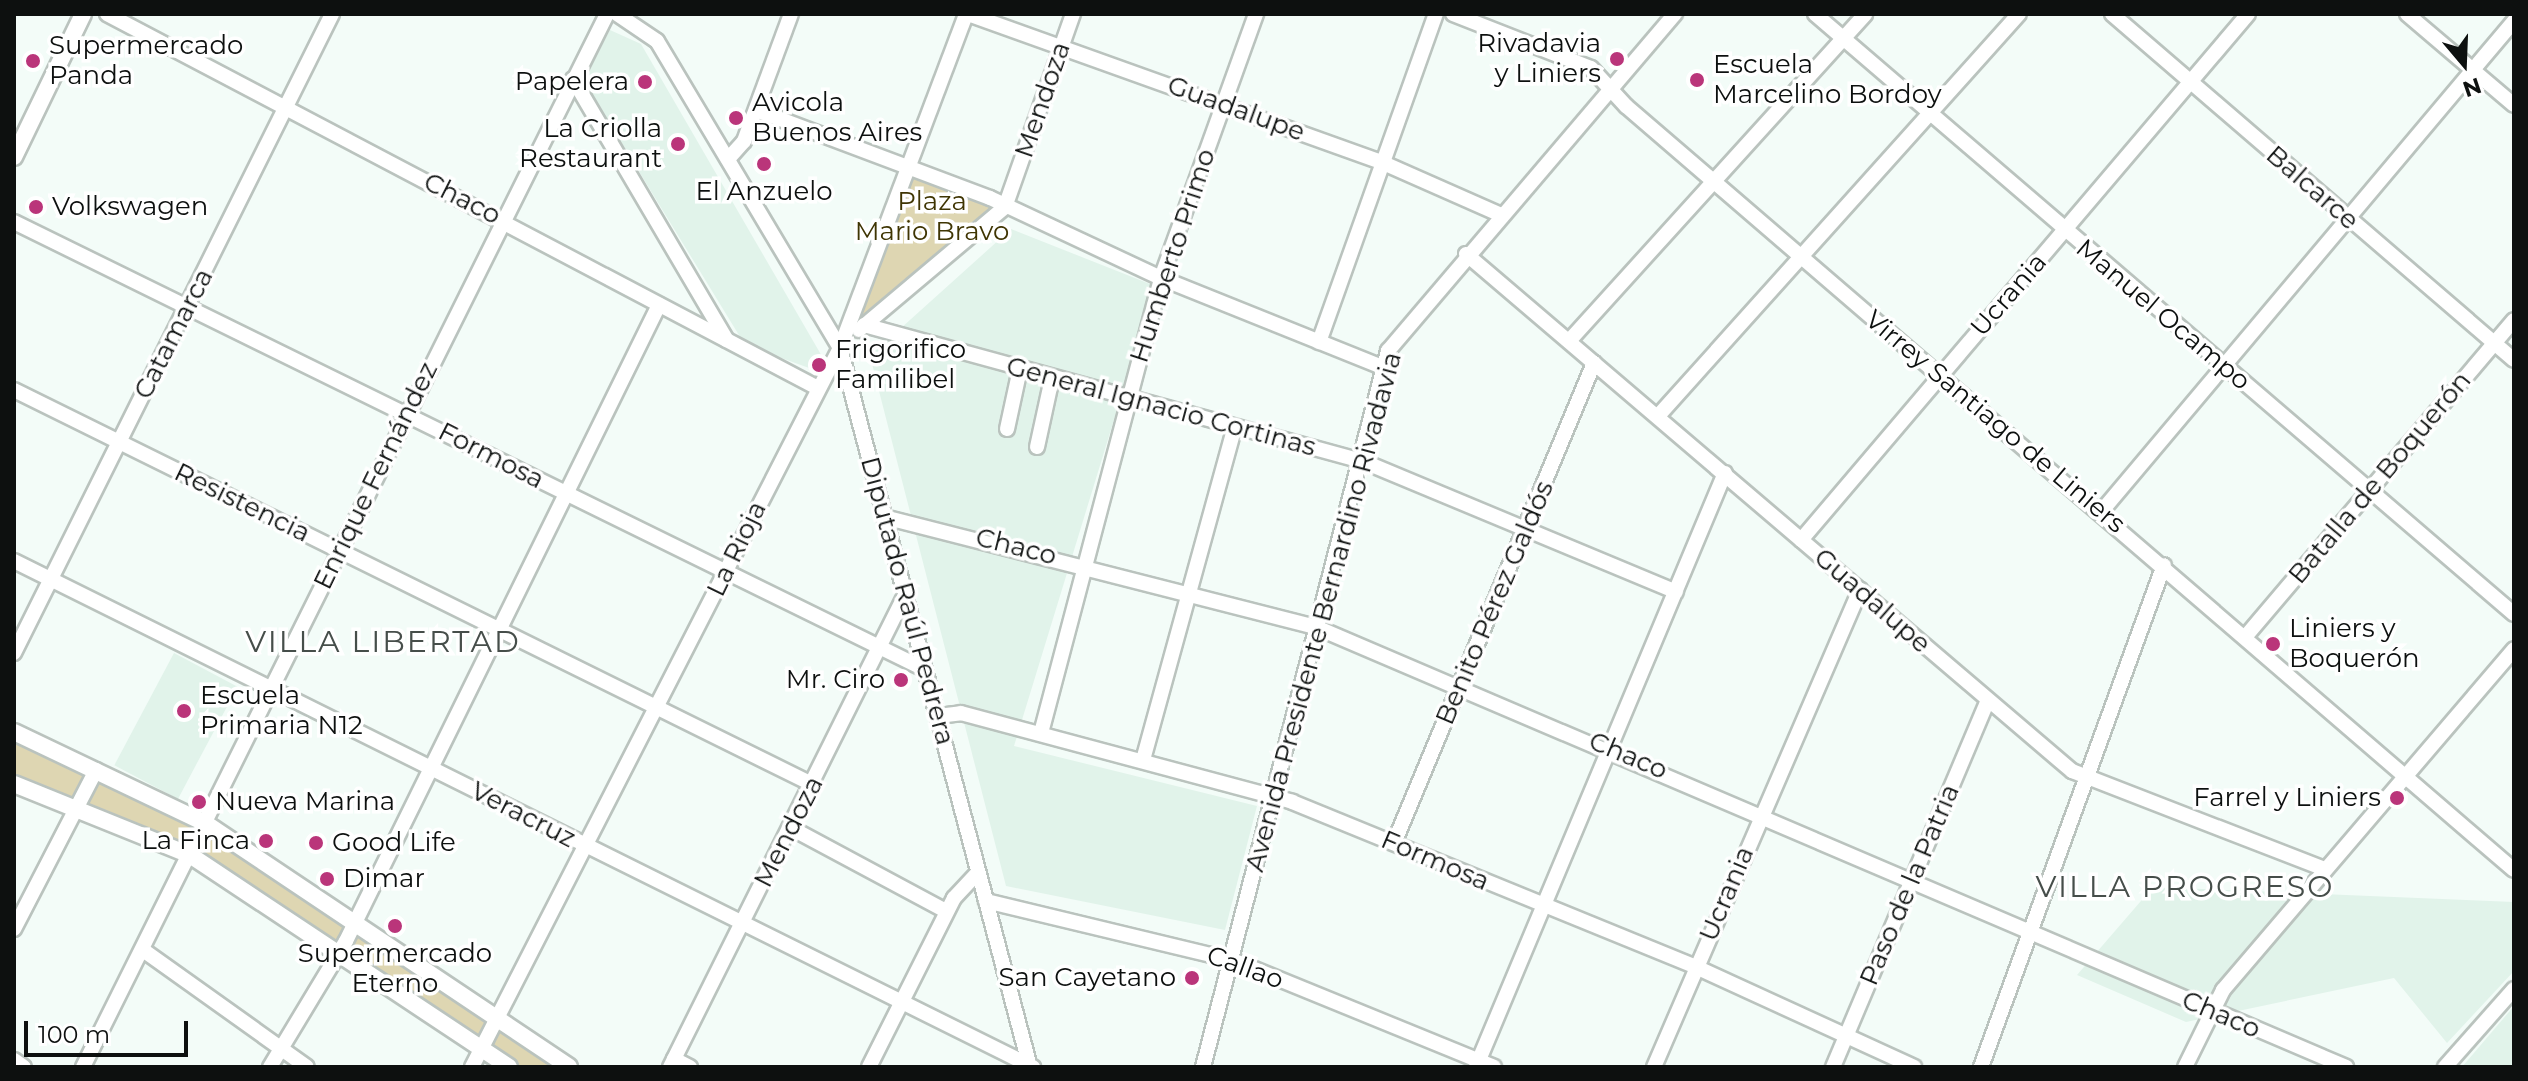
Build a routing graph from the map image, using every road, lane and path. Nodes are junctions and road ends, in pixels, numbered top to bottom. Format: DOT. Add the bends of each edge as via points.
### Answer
graph roads {
  1 [pos="83,14"];
  2 [pos="107,14"];
  3 [pos="332,14"];
  4 [pos="607,14"];
  5 [pos="617,14"];
  6 [pos="791,14"];
  7 [pos="967,14"];
  8 [pos="1073,14"];
  9 [pos="1256,14"];
  10 [pos="1436,14"];
  11 [pos="1453,14"];
  12 [pos="1675,14"];
  13 [pos="1815,14"];
  14 [pos="1865,14"];
  15 [pos="2019,14"];
  16 [pos="2112,14"];
  17 [pos="2248,14"];
  18 [pos="2407,14"];
  19 [pos="2514,21"];
  20 [pos="1842,38"];
  21 [pos="1061,46"];
  22 [pos="2472,69"];
  23 [pos="573,79"];
  24 [pos="2191,82"];
  25 [pos="1608,86"];
  26 [pos="1224,104"];
  27 [pos="2514,105"];
  28 [pos="285,108"];
  29 [pos="756,110"];
  30 [pos="1927,113"];
  31 [pos="14,157"];
  32 [pos="728,159"];
  33 [pos="1381,162"];
  34 [pos="910,166"];
  35 [pos="1713,180"];
  36 [pos="1005,207"];
  37 [pos="1499,214"];
  38 [pos="2347,219"];
  39 [pos="502,220"];
  40 [pos="14,222"];
  41 [pos="2064,232"];
  42 [pos="1466,254"];
  43 [pos="1799,256"];
  44 [pos="1161,278"];
  45 [pos="188,305"];
  46 [pos="659,305"];
  47 [pos="2514,320"];
  48 [pos="864,325"];
  49 [pos="727,340"];
  50 [pos="1569,341"];
  51 [pos="1319,342"];
  52 [pos="2494,343"];
  53 [pos="840,348"];
  54 [pos="2514,360"];
  55 [pos="1594,363"];
  56 [pos="2223,364"];
  57 [pos="1382,367"];
  58 [pos="1020,369"];
  59 [pos="1938,376"];
  60 [pos="1052,378"];
  61 [pos="816,387"];
  62 [pos="14,390"];
  63 [pos="1127,399"];
  64 [pos="406,413"];
  65 [pos="1658,416"];
  66 [pos="1235,427"];
  67 [pos="1007,429"];
  68 [pos="119,442"];
  69 [pos="1037,447"];
  70 [pos="1362,461"];
  71 [pos="1725,473"];
  72 [pos="2369,489"];
  73 [pos="567,494"];
  74 [pos="2101,512"];
  75 [pos="884,517"];
  76 [pos="1527,530"];
  77 [pos="1801,540"];
  78 [pos="339,551"];
  79 [pos="14,561"];
  80 [pos="1086,564"];
  81 [pos="2164,565"];
  82 [pos="727,571"];
  83 [pos="50,579"];
  84 [pos="1860,590"];
  85 [pos="1191,591"];
  86 [pos="1676,592"];
  87 [pos="904,597"];
  88 [pos="2514,614"];
  89 [pos="1318,628"];
  90 [pos="499,631"];
  91 [pos="2246,636"];
  92 [pos="877,647"];
  93 [pos="2514,649"];
  94 [pos="14,653"];
  95 [pos="924,669"];
  96 [pos="1461,685"];
  97 [pos="272,688"];
  98 [pos="1987,702"];
  99 [pos="656,710"];
  100 [pos="938,716"];
  101 [pos="14,732"];
  102 [pos="1041,733"];
  103 [pos="1611,748"];
  104 [pos="1143,760"];
  105 [pos="431,769"];
  106 [pos="96,770"];
  107 [pos="2406,773"];
  108 [pos="2087,780"];
  109 [pos="14,784"];
  110 [pos="814,785"];
  111 [pos="1276,796"];
  112 [pos="76,809"];
  113 [pos="1761,812"];
  114 [pos="205,823"];
  115 [pos="791,828"];
  116 [pos="1394,843"];
  117 [pos="585,846"];
  118 [pos="190,855"];
  119 [pos="2325,869"];
  120 [pos="2514,870"];
  121 [pos="978,872"];
  122 [pos="1913,878"];
  123 [pos="986,901"];
  124 [pos="1545,907"];
  125 [pos="946,911"];
  126 [pos="354,924"];
  127 [pos="741,924"];
  128 [pos="2032,927"];
  129 [pos="14,929"];
  130 [pos="143,950"];
  131 [pos="339,954"];
  132 [pos="1232,960"];
  133 [pos="1696,967"];
  134 [pos="2514,989"];
  135 [pos="900,1001"];
  136 [pos="2209,1011"];
  137 [pos="497,1017"];
  138 [pos="1847,1035"];
  139 [pos="281,1049"];
  140 [pos="483,1050"];
  141 [pos="14,1060"];
  142 [pos="672,1063"];
  143 [pos="1477,1064"];
  144 [pos="1031,1066"];
  145 [pos="24,1067"];
  146 [pos="83,1067"];
  147 [pos="270,1067"];
  148 [pos="307,1067"];
  149 [pos="472,1067"];
  150 [pos="509,1067"];
  151 [pos="569,1067"];
  152 [pos="690,1067"];
  153 [pos="869,1067"];
  154 [pos="1203,1067"];
  155 [pos="1494,1067"];
  156 [pos="1654,1067"];
  157 [pos="1833,1067"];
  158 [pos="1914,1067"];
  159 [pos="1981,1067"];
  160 [pos="2185,1067"];
  161 [pos="2346,1067"];
  162 [pos="2445,1067"];
  1 -- 31 [label="main road"];
  2 -- 28 [label="street, Chaco"];
  3 -- 28 [label="street, Catamarca"];
  4 -- 23 [label="street, Enrique Fernández"];
  5 -- 32 [label="street, Diputado Raúl Pedrera" via="657,41"];
  6 -- 29 [label="street"];
  7 -- 21 [label="street, Guadalupe"];
  7 -- 34 [label="street, La Rioja"];
  8 -- 21 [label="street, Mendoza"];
  9 -- 26 [label="street, Humberto Primo"];
  10 -- 33 [label="street"];
  11 -- 25 [label="street, Virrey Santiago de Liniers" via="1583,64"];
  12 -- 25 [label="street, Avenida Presidente Bernardino Rivadavia"];
  13 -- 20 [label="street, Manuel Ocampo"];
  14 -- 20 [label="street"];
  15 -- 30 [label="street"];
  16 -- 24 [label="street, Balcarce"];
  17 -- 24 [label="street, Ucrania"];
  18 -- 22 [label="street"];
  19 -- 22 [label="street"];
  20 -- 30 [label="street, Manuel Ocampo"];
  20 -- 35 [label="street"];
  21 -- 26 [label="street, Guadalupe"];
  21 -- 36 [label="street, Mendoza"];
  22 -- 27 [label="street"];
  22 -- 38 [label="street"];
  23 -- 39 [label="street, Enrique Fernández"];
  23 -- 49 [label="street"];
  24 -- 38 [label="street, Balcarce"];
  24 -- 41 [label="street, Ucrania"];
  25 -- 35 [label="street, Virrey Santiago de Liniers"];
  25 -- 37 [label="street, Avenida Presidente Bernardino Rivadavia"];
  26 -- 33 [label="street, Guadalupe"];
  26 -- 44 [label="street, Humberto Primo"];
  28 -- 39 [label="street, Chaco"];
  28 -- 45 [label="street, Catamarca"];
  29 -- 32 [label="street"];
  29 -- 34 [label="street"];
  30 -- 41 [label="street, Manuel Ocampo"];
  30 -- 43 [label="street"];
  32 -- 53 [label="street, Diputado Raúl Pedrera"];
  33 -- 37 [label="street, Guadalupe"];
  33 -- 51 [label="street"];
  34 -- 36 [label="street"];
  34 -- 53 [label="street, La Rioja"];
  35 -- 43 [label="street, Virrey Santiago de Liniers"];
  35 -- 50 [label="street"];
  36 -- 44 [label="street"];
  36 -- 48 [label="street"];
  37 -- 42 [label="street, Avenida Presidente Bernardino Rivadavia"];
  38 -- 52 [label="street, Balcarce"];
  38 -- 56 [label="street"];
  39 -- 46 [label="street, Chaco"];
  39 -- 64 [label="street, Enrique Fernández"];
  40 -- 45 [label="street, Formosa"];
  41 -- 56 [label="street, Manuel Ocampo"];
  41 -- 59 [label="street, Ucrania"];
  42 -- 50 [label="street, Guadalupe"];
  42 -- 57 [label="street, Avenida Presidente Bernardino Rivadavia" via="1393,342"];
  43 -- 59 [label="street, Virrey Santiago de Liniers"];
  43 -- 65 [label="street"];
  44 -- 51 [label="street"];
  44 -- 63 [label="street, Humberto Primo"];
  45 -- 64 [label="street, Formosa"];
  45 -- 68 [label="street, Catamarca"];
  46 -- 49 [label="street, Chaco"];
  46 -- 73 [label="street"];
  47 -- 52 [label="street, Batalla de Boquerón"];
  48 -- 53 [label="street"];
  48 -- 58 [label="street, General Ignacio Cortinas"];
  49 -- 61 [label="street, Chaco"];
  50 -- 55 [label="street, Guadalupe"];
  51 -- 57 [label="street"];
  52 -- 54 [label="street, Balcarce"];
  52 -- 72 [label="street, Batalla de Boquerón"];
  53 -- 61 [label="street, La Rioja"];
  53 -- 75 [label="street, Diputado Raúl Pedrera"];
  55 -- 65 [label="street, Guadalupe"];
  55 -- 76 [label="street, Benito Pérez Galdós"];
  56 -- 72 [label="street, Manuel Ocampo"];
  56 -- 74 [label="street"];
  57 -- 70 [label="street, Avenida Presidente Bernardino Rivadavia"];
  58 -- 60 [label="street, General Ignacio Cortinas"];
  58 -- 67 [label="street"];
  59 -- 74 [label="street, Virrey Santiago de Liniers"];
  59 -- 77 [label="street, Ucrania"];
  60 -- 63 [label="street, General Ignacio Cortinas"];
  60 -- 69 [label="street"];
  61 -- 82 [label="street, La Rioja"];
  62 -- 68 [label="street, Resistencia"];
  63 -- 66 [label="street, General Ignacio Cortinas"];
  63 -- 80 [label="street, Humberto Primo"];
  64 -- 73 [label="street, Formosa"];
  64 -- 78 [label="street, Enrique Fernández"];
  65 -- 71 [label="street, Guadalupe"];
  66 -- 70 [label="street, General Ignacio Cortinas"];
  66 -- 85 [label="street"];
  68 -- 78 [label="street, Resistencia"];
  68 -- 83 [label="street, Catamarca"];
  70 -- 76 [label="street, General Ignacio Cortinas"];
  70 -- 89 [label="street, Avenida Presidente Bernardino Rivadavia"];
  71 -- 77 [label="street, Guadalupe"];
  71 -- 86 [label="street"];
  72 -- 88 [label="street, Manuel Ocampo"];
  72 -- 91 [label="street, Batalla de Boquerón"];
  73 -- 82 [label="street, Formosa"];
  73 -- 90 [label="street"];
  74 -- 81 [label="street, Virrey Santiago de Liniers"];
  75 -- 80 [label="street, Chaco"];
  75 -- 87 [label="street, Diputado Raúl Pedrera"];
  76 -- 86 [label="street, General Ignacio Cortinas"];
  76 -- 96 [label="street, Benito Pérez Galdós"];
  77 -- 84 [label="street, Guadalupe"];
  78 -- 90 [label="street, Resistencia"];
  78 -- 97 [label="street, Enrique Fernández"];
  79 -- 83 [label="street, Veracruz"];
  80 -- 85 [label="street, Chaco"];
  80 -- 102 [label="street, Humberto Primo"];
  81 -- 91 [label="street, Virrey Santiago de Liniers"];
  81 -- 108 [label="street"];
  82 -- 92 [label="street, Formosa"];
  82 -- 99 [label="street, La Rioja"];
  83 -- 94 [label="street, Catamarca"];
  83 -- 97 [label="street, Veracruz"];
  84 -- 98 [label="street, Guadalupe"];
  84 -- 113 [label="street, Ucrania"];
  85 -- 89 [label="street, Chaco"];
  85 -- 104 [label="street"];
  86 -- 103 [label="street"];
  87 -- 92 [label="street, Mendoza"];
  87 -- 95 [label="street, Diputado Raúl Pedrera"];
  89 -- 96 [label="street, Chaco"];
  89 -- 111 [label="street, Avenida Presidente Bernardino Rivadavia"];
  90 -- 99 [label="street, Resistencia"];
  90 -- 105 [label="street"];
  91 -- 107 [label="street, Virrey Santiago de Liniers"];
  92 -- 95 [label="street, Formosa"];
  92 -- 110 [label="street, Mendoza"];
  93 -- 107 [label="street"];
  95 -- 100 [label="street, Diputado Raúl Pedrera"];
  96 -- 103 [label="street, Chaco"];
  96 -- 116 [label="street, Benito Pérez Galdós"];
  97 -- 105 [label="street, Veracruz"];
  97 -- 114 [label="street, Enrique Fernández"];
  98 -- 108 [label="street, Guadalupe"];
  98 -- 122 [label="street, Paso de la Patria"];
  99 -- 110 [label="street, Resistencia"];
  99 -- 117 [label="street, La Rioja"];
  100 -- 102 [label="street, Formosa" via="961,713"];
  100 -- 121 [label="street, Diputado Raúl Pedrera"];
  101 -- 106 [label="main road"];
  102 -- 104 [label="street, Formosa"];
  103 -- 113 [label="street, Chaco"];
  103 -- 124 [label="street"];
  104 -- 111 [label="street, Formosa"];
  105 -- 117 [label="street, Veracruz"];
  105 -- 126 [label="street"];
  106 -- 112 [label="street"];
  106 -- 114 [label="main road"];
  107 -- 119 [label="street"];
  107 -- 120 [label="street, Virrey Santiago de Liniers"];
  108 -- 119 [label="street, Guadalupe"];
  108 -- 128 [label="street"];
  109 -- 112 [label="main road"];
  110 -- 115 [label="street, Mendoza"];
  111 -- 116 [label="street, Formosa"];
  111 -- 132 [label="street, Avenida Presidente Bernardino Rivadavia"];
  112 -- 118 [label="main road"];
  112 -- 129 [label="street"];
  113 -- 122 [label="street, Chaco"];
  113 -- 133 [label="street, Ucrania"];
  114 -- 118 [label="street, Enrique Fernández"];
  114 -- 126 [label="main road"];
  115 -- 125 [label="street"];
  115 -- 127 [label="street, Mendoza"];
  116 -- 124 [label="street, Formosa"];
  117 -- 127 [label="street, Veracruz"];
  117 -- 137 [label="street, La Rioja"];
  118 -- 130 [label="street, Enrique Fernández"];
  118 -- 131 [label="main road"];
  119 -- 136 [label="street"];
  121 -- 123 [label="street, Diputado Raúl Pedrera"];
  121 -- 125 [label="street"];
  122 -- 128 [label="street, Chaco"];
  122 -- 138 [label="street, Paso de la Patria"];
  123 -- 132 [label="street, Callao" via="1010,901"];
  123 -- 144 [label="street, Diputado Raúl Pedrera"];
  124 -- 133 [label="street, Formosa"];
  124 -- 143 [label="street"];
  125 -- 135 [label="street"];
  126 -- 131 [label="street"];
  126 -- 137 [label="main road"];
  127 -- 135 [label="street, Veracruz"];
  127 -- 142 [label="street, Mendoza"];
  128 -- 136 [label="street, Chaco"];
  128 -- 159 [label="street"];
  130 -- 139 [label="street"];
  130 -- 146 [label="street, Enrique Fernández"];
  131 -- 139 [label="street"];
  131 -- 140 [label="main road"];
  132 -- 143 [label="street, Callao"];
  132 -- 154 [label="street, Avenida Presidente Bernardino Rivadavia"];
  133 -- 138 [label="street, Formosa"];
  133 -- 156 [label="street, Ucrania"];
  134 -- 162 [label="street"];
  135 -- 144 [label="street, Veracruz"];
  135 -- 153 [label="street"];
  136 -- 160 [label="street"];
  136 -- 161 [label="street, Chaco"];
  137 -- 140 [label="street, La Rioja"];
  137 -- 151 [label="main road"];
  138 -- 157 [label="street, Paso de la Patria"];
  138 -- 158 [label="street, Formosa"];
  139 -- 147 [label="street"];
  139 -- 148 [label="street"];
  140 -- 149 [label="street, La Rioja"];
  140 -- 150 [label="main road"];
  141 -- 145 [label="street"];
  142 -- 152 [label="street"];
  143 -- 155 [label="street, Callao"];
}
